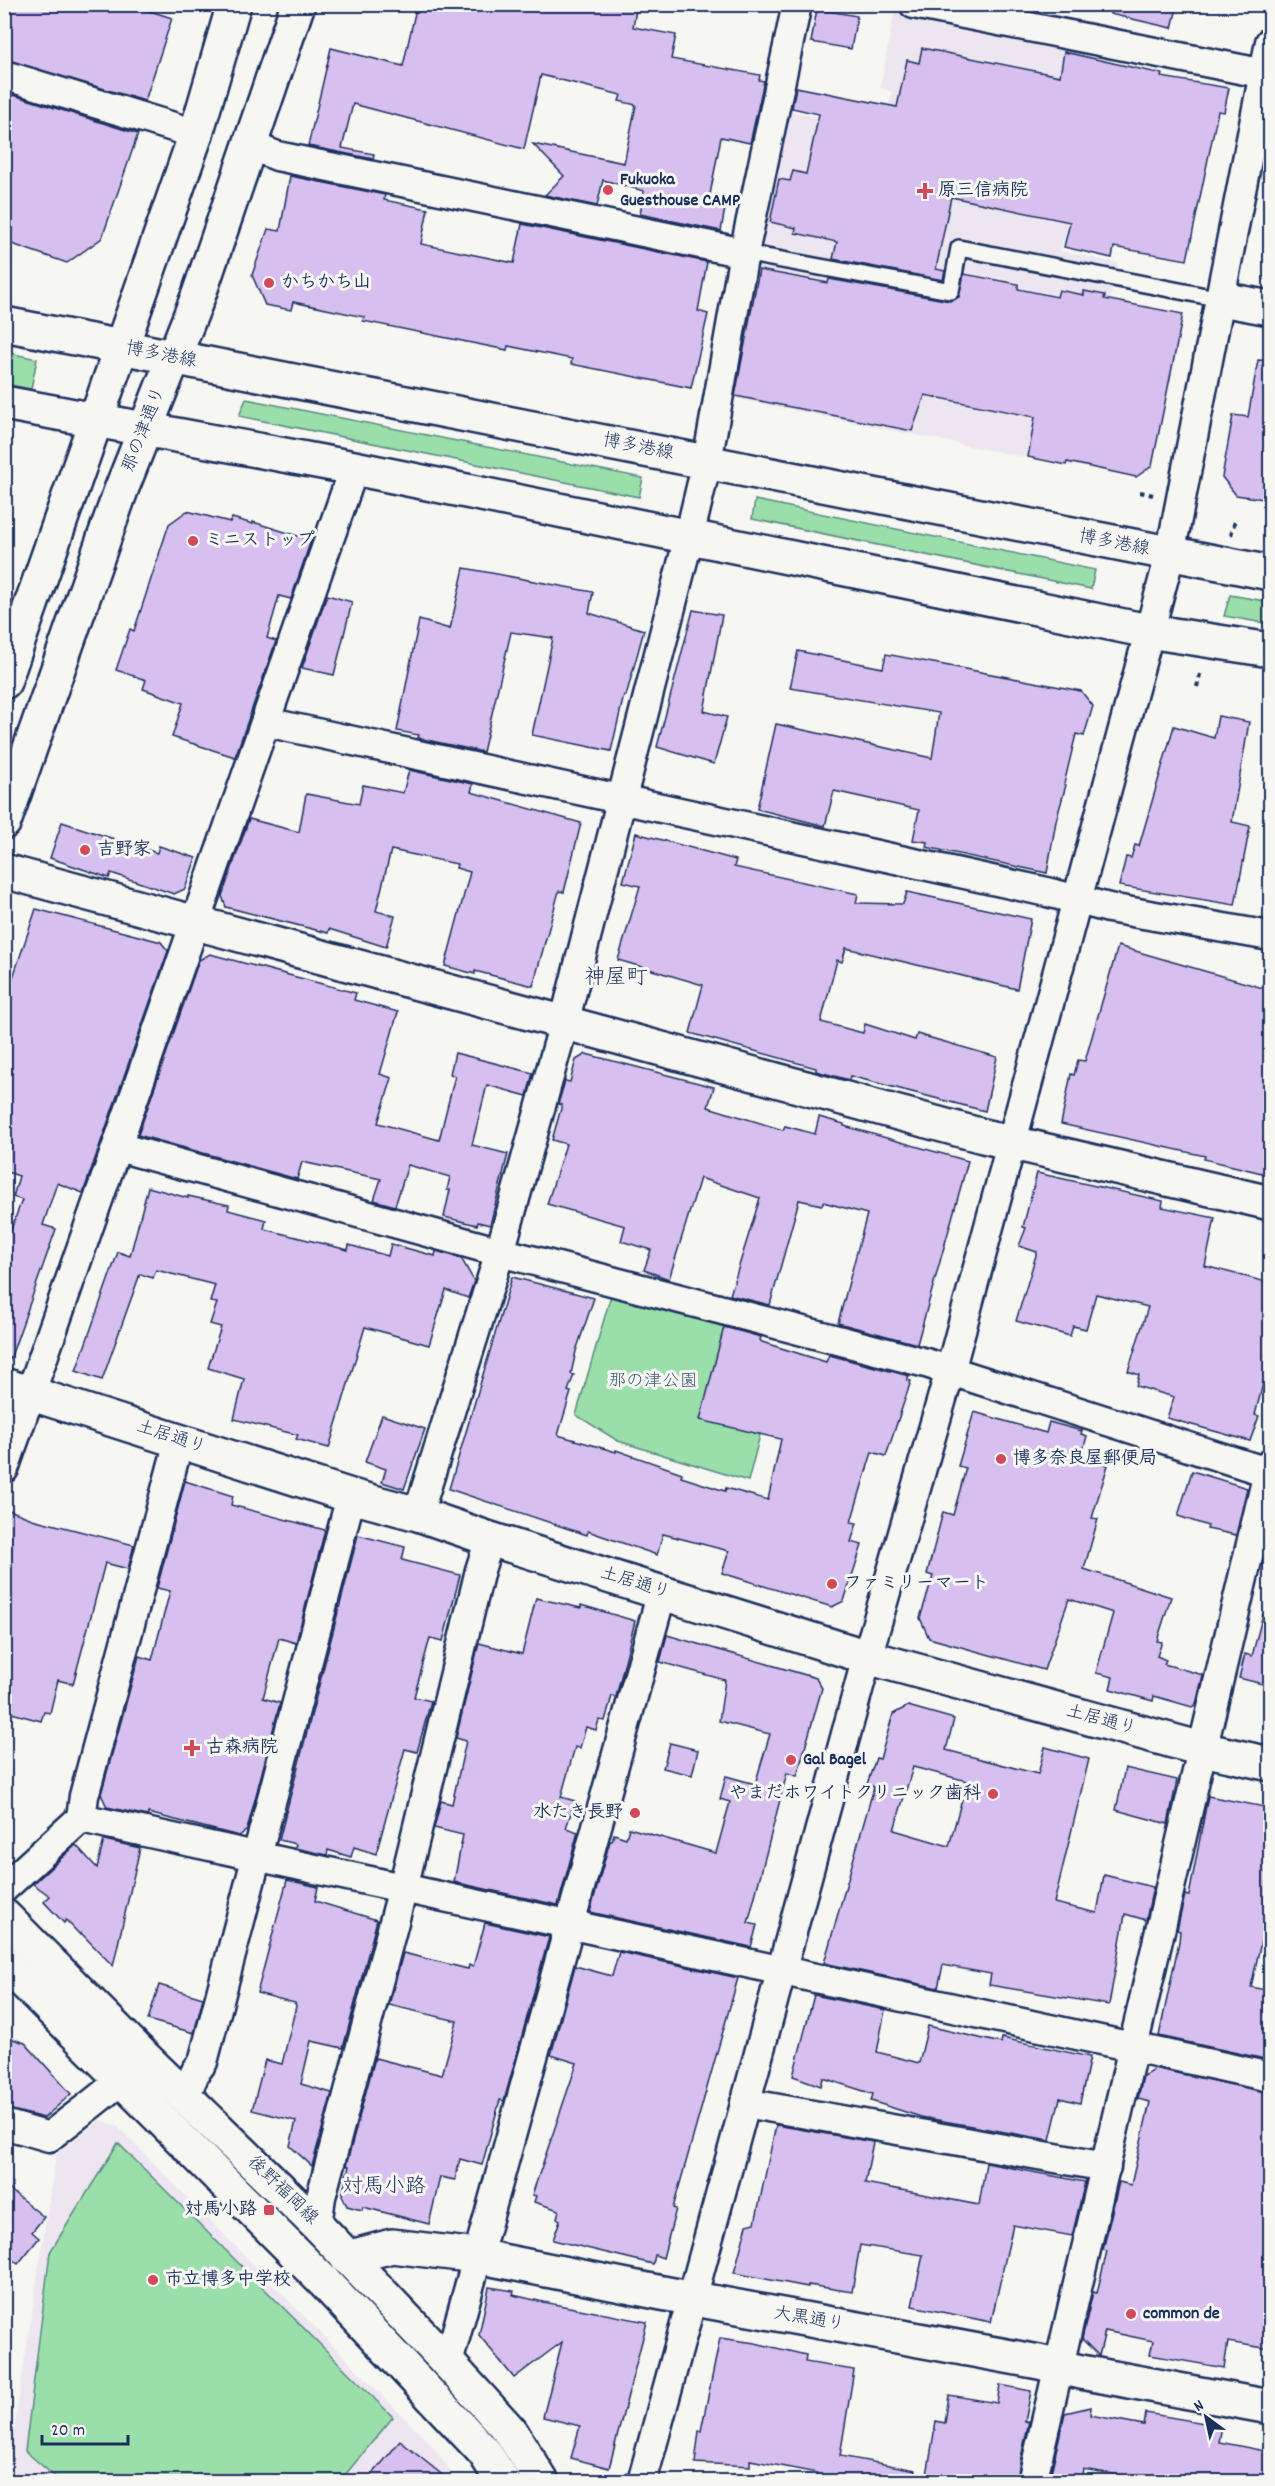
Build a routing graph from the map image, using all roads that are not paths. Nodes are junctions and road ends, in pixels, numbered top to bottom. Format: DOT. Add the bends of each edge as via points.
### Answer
graph roads {
  1 [pos="234,4"];
  2 [pos="297,4"];
  3 [pos="797,4"];
  4 [pos="914,4"];
  5 [pos="1270,42"];
  6 [pos="1268,74"];
  7 [pos="4,75"];
  8 [pos="196,134"];
  9 [pos="249,144"];
  10 [pos="744,253"];
  11 [pos="1221,299"];
  12 [pos="1270,309"];
  13 [pos="4,324"];
  14 [pos="122,348"];
  15 [pos="173,358"];
  16 [pos="4,403"];
  17 [pos="96,420"];
  18 [pos="145,429"];
  19 [pos="707,462"];
  20 [pos="354,468"];
  21 [pos="689,537"];
  22 [pos="1170,555"];
  23 [pos="1270,573"];
  24 [pos="1148,631"];
  25 [pos="1270,650"];
  26 [pos="4,681"];
  27 [pos="266,722"];
  28 [pos="622,798"];
  29 [pos="4,822"];
  30 [pos="4,871"];
  31 [pos="1077,900"];
  32 [pos="195,924"];
  33 [pos="1270,936"];
  34 [pos="564,1023"];
  35 [pos="1012,1142"];
  36 [pos="118,1147"];
  37 [pos="1270,1203"];
  38 [pos="500,1252"];
  39 [pos="950,1371"];
  40 [pos="18,1390"];
  41 [pos="179,1441"];
  42 [pos="4,1469"];
  43 [pos="1270,1470"];
  44 [pos="351,1496"];
  45 [pos="418,1514"];
  46 [pos="490,1539"];
  47 [pos="662,1592"];
  48 [pos="867,1657"];
  49 [pos="1202,1749"];
  50 [pos="1270,1764"];
  51 [pos="81,1818"];
  52 [pos="258,1856"];
  53 [pos="4,1888"];
  54 [pos="403,1888"];
  55 [pos="4,1916"];
  56 [pos="571,1925"];
  57 [pos="4,1962"];
  58 [pos="780,1972"];
  59 [pos="1134,2047"];
  60 [pos="145,2058"];
  61 [pos="1270,2077"];
  62 [pos="122,2080"];
  63 [pos="185,2096"];
  64 [pos="745,2103"];
  65 [pos="4,2124"];
  66 [pos="1106,2167"];
  67 [pos="317,2225"];
  68 [pos="477,2256"];
  69 [pos="347,2258"];
  70 [pos="692,2299"];
  71 [pos="448,2363"];
  72 [pos="1060,2367"];
  73 [pos="1270,2407"];
  74 [pos="502,2481"];
  75 [pos="542,2481"];
  76 [pos="642,2481"];
  77 [pos="1032,2481"];
  1 -- 8 [label="main road"];
  2 -- 9 [label="main road, 那の津通り"];
  3 -- 10 [label="street"];
  4 -- 6 [label="street"];
  5 -- 6 [label="street"];
  6 -- 11 [label="street"];
  7 -- 8 [label="street"];
  8 -- 14 [label="main road"];
  9 -- 10 [label="street" via="277,156"];
  9 -- 15 [label="main road, 那の津通り" via="199,294"];
  10 -- 11 [label="lane" via="951,291 959,248"];
  10 -- 19 [label="street"];
  11 -- 12 [label="main road"];
  11 -- 22 [label="street"];
  13 -- 14 [label="main road, 博多港線"];
  14 -- 15 [label="main road, 博多港線"];
  14 -- 17 [label="main road"];
  15 -- 18 [label="main road, 那の津通り"];
  15 -- 19 [label="main road, 博多港線"];
  16 -- 17 [label="main road"];
  17 -- 18 [label="main road"];
  17 -- 26 [label="main road"];
  18 -- 20 [label="main road"];
  18 -- 29 [label="main road, 那の津通り"];
  19 -- 21 [label="street"];
  19 -- 22 [label="main road, 博多港線"];
  20 -- 21 [label="main road"];
  20 -- 27 [label="street"];
  21 -- 24 [label="main road"];
  21 -- 28 [label="street"];
  22 -- 23 [label="main road, 博多港線"];
  22 -- 24 [label="street"];
  24 -- 25 [label="main road"];
  24 -- 31 [label="street"];
  27 -- 28 [label="street"];
  27 -- 32 [label="street"];
  28 -- 31 [label="street"];
  28 -- 34 [label="street"];
  30 -- 32 [label="main road"];
  31 -- 33 [label="street"];
  31 -- 35 [label="street"];
  32 -- 34 [label="main road"];
  32 -- 36 [label="street"];
  34 -- 35 [label="main road"];
  34 -- 38 [label="street"];
  35 -- 37 [label="main road"];
  35 -- 39 [label="street"];
  36 -- 38 [label="street"];
  36 -- 40 [label="street"];
  38 -- 39 [label="street"];
  38 -- 45 [label="street"];
  39 -- 43 [label="street"];
  39 -- 48 [label="street"];
  40 -- 41 [label="main road, 土居通り"];
  40 -- 42 [label="street"];
  41 -- 44 [label="main road, 土居通り"];
  41 -- 51 [label="street"];
  43 -- 49 [label="street"];
  44 -- 45 [label="main road, 土居通り"];
  44 -- 52 [label="street"];
  45 -- 46 [label="main road, 土居通り"];
  46 -- 47 [label="main road, 土居通り"];
  46 -- 54 [label="street"];
  47 -- 48 [label="main road, 土居通り"];
  47 -- 56 [label="street"];
  48 -- 49 [label="main road, 土居通り"];
  48 -- 58 [label="street"];
  49 -- 50 [label="main road, 土居通り"];
  49 -- 59 [label="street"];
  51 -- 52 [label="street"];
  51 -- 53 [label="street"];
  52 -- 54 [label="street"];
  52 -- 63 [label="street" via="203,2062"];
  54 -- 56 [label="street"];
  54 -- 67 [label="street" via="321,2197"];
  55 -- 60 [label="main road, 後野福岡線"];
  56 -- 58 [label="street"];
  56 -- 68 [label="street"];
  57 -- 62 [label="main road, 後野福岡線"];
  58 -- 59 [label="street"];
  58 -- 64 [label="street"];
  59 -- 61 [label="street"];
  59 -- 66 [label="street"];
  60 -- 62 [label="street"];
  60 -- 63 [label="main road, 後野福岡線"];
  62 -- 65 [label="street" via="49,2137"];
  62 -- 74 [label="main road, 後野福岡線" via="417,2379 485,2453"];
  63 -- 67 [label="main road, 後野福岡線"];
  64 -- 66 [label="street"];
  64 -- 70 [label="street"];
  66 -- 72 [label="street"];
  67 -- 69 [label="main road, 後野福岡線"];
  68 -- 69 [label="main road, 大黒通り" via="392,2246"];
  68 -- 70 [label="main road, 大黒通り"];
  68 -- 71 [label="street"];
  69 -- 71 [label="main road, 後野福岡線"];
  70 -- 72 [label="main road, 大黒通り"];
  70 -- 76 [label="street"];
  71 -- 75 [label="main road, 後野福岡線" via="511,2432"];
  72 -- 73 [label="main road, 大黒通り"];
  72 -- 77 [label="street"];
}
